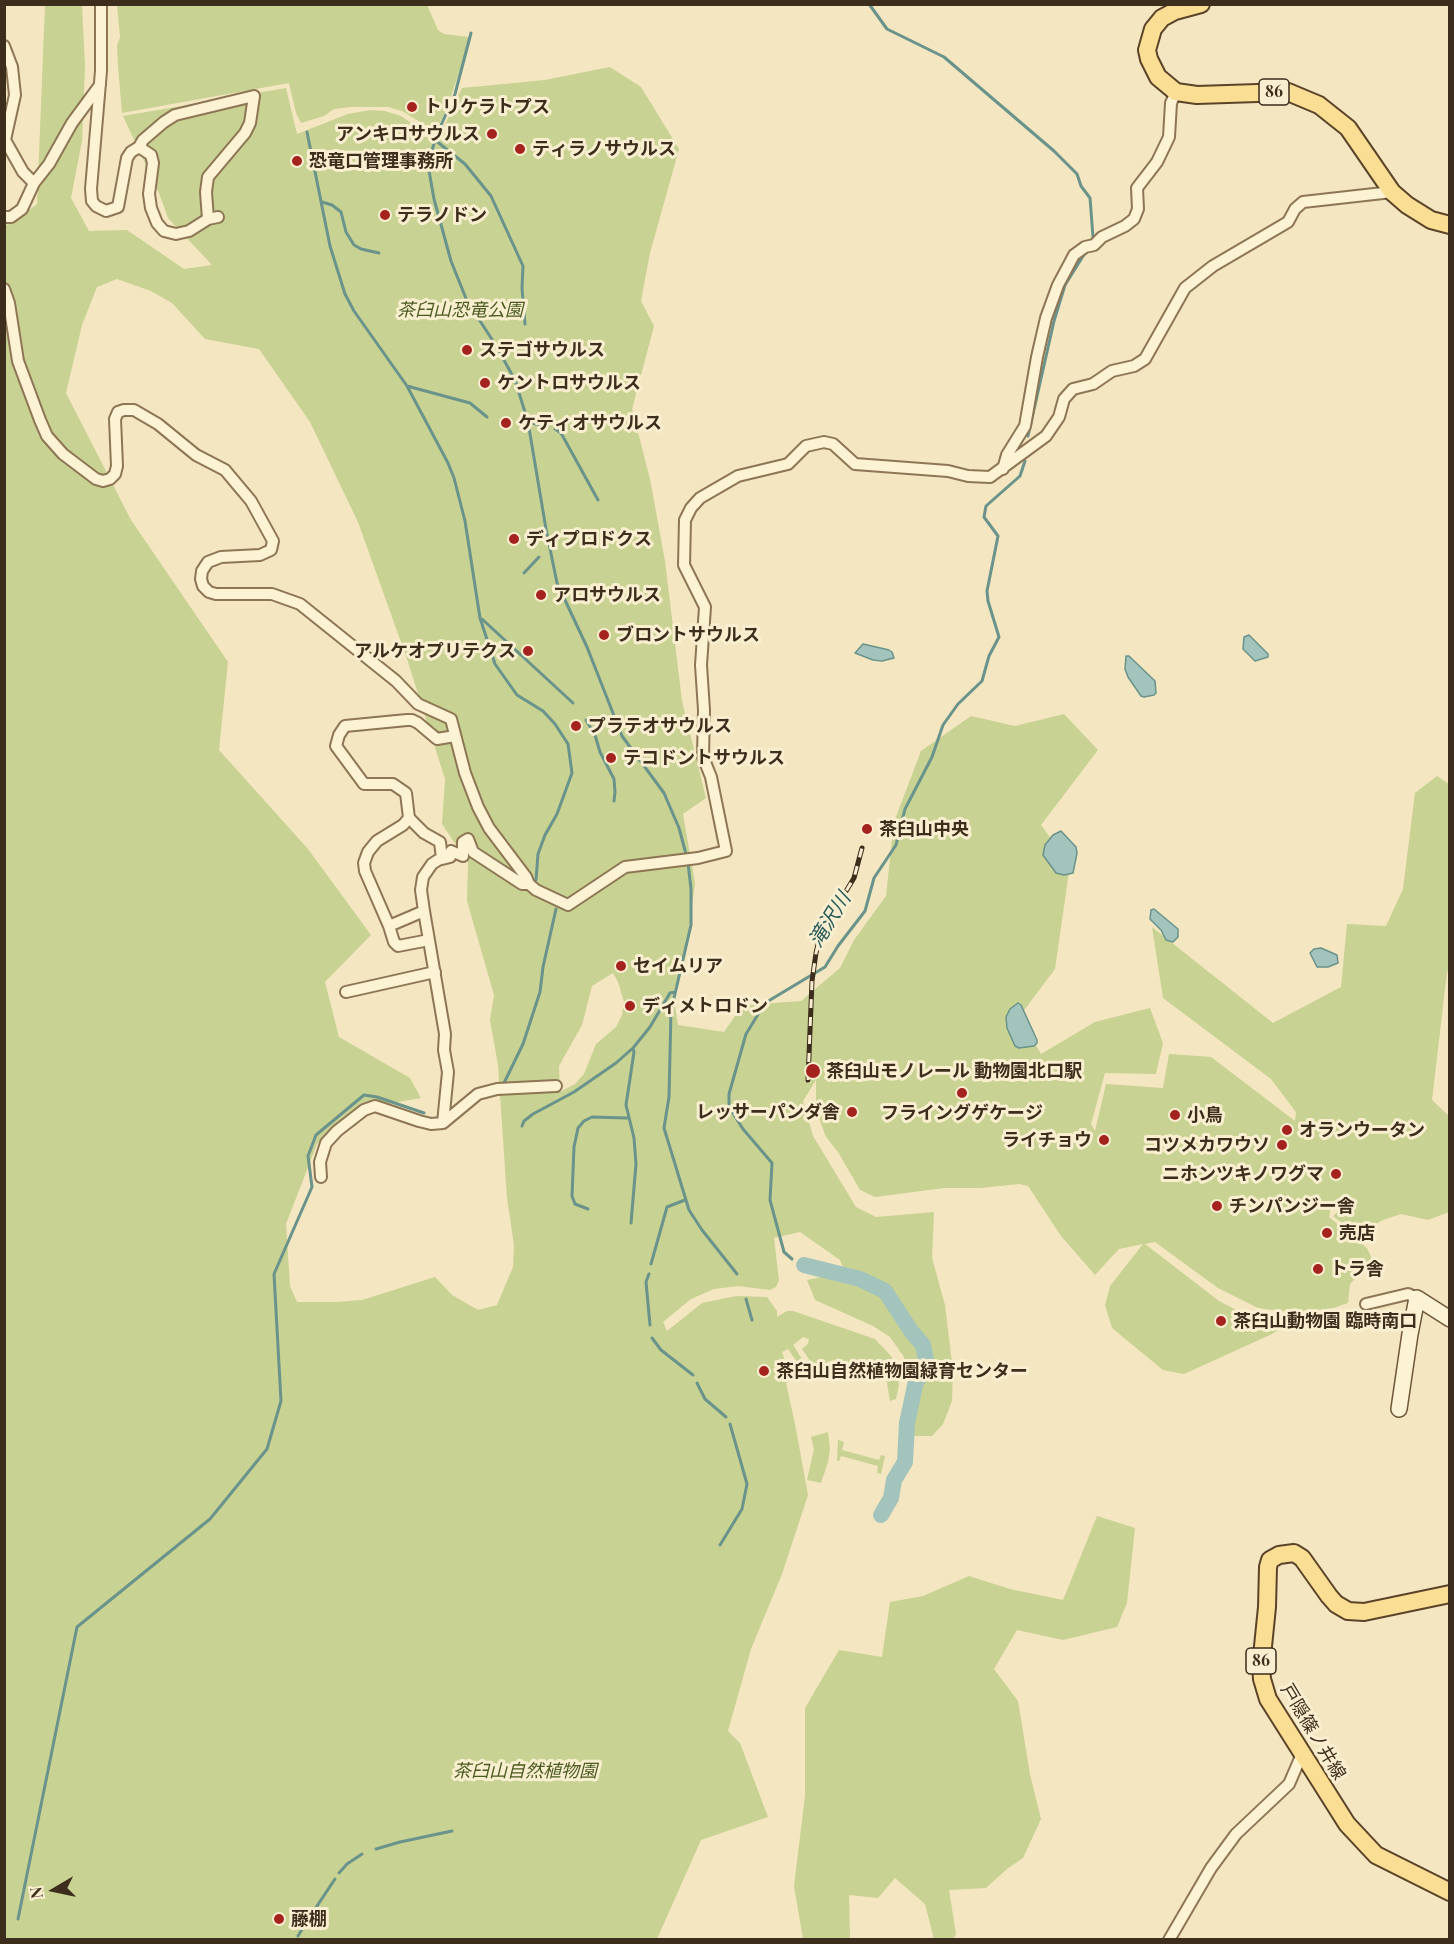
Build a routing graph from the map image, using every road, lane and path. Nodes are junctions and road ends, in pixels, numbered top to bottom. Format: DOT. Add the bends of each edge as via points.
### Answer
graph roads {
  1 [pos="101,4"];
  2 [pos="1201,4"];
  3 [pos="4,46"];
  4 [pos="100,85"];
  5 [pos="1176,92"];
  6 [pos="139,147"];
  7 [pos="34,183"];
  8 [pos="1392,192"];
  9 [pos="4,217"];
  10 [pos="1449,225"];
  11 [pos="4,289"];
  12 [pos="1003,469"];
  13 [pos="455,736"];
  14 [pos="409,818"];
  15 [pos="442,859"];
  16 [pos="529,884"];
  17 [pos="424,911"];
  18 [pos="389,926"];
  19 [pos="429,940"];
  20 [pos="435,972"];
  21 [pos="346,992"];
  22 [pos="556,1086"];
  23 [pos="443,1124"];
  24 [pos="321,1177"];
  25 [pos="1417,1298"];
  26 [pos="1366,1304"];
  27 [pos="1449,1319"];
  28 [pos="1399,1409"];
  29 [pos="1449,1594"];
  30 [pos="1302,1754"];
  31 [pos="1449,1892"];
  32 [pos="1169,1940"];
  1 -- 4 [label="street"];
  2 -- 5 [label="main road" via="1162,18 1148,41 1149,60 1158,76"];
  3 -- 7 [label="street" via="12,67 15,94 5,140"];
  4 -- 6 [label="street" via="91,189 96,206 106,211 118,207 127,158"];
  4 -- 7 [label="street"];
  5 -- 8 [label="main road, 86" via="1288,92 1319,105 1348,128"];
  5 -- 12 [label="street" via="1169,137 1157,162 1137,188 1138,209 1134,219 1074,255 1058,285 1046,318 1025,426"];
  6 -- 6 [label="street" via="151,155 153,162 149,194 157,223 164,231 189,231 213,218 206,192 208,177 245,134 254,96 175,115"];
  7 -- 9 [label="street" via="22,209"];
  8 -- 10 [label="main road, 86" via="1431,220"];
  8 -- 12 [label="street" via="1303,202 1288,222 1213,266 1185,288 1144,359 1134,366 1112,371 1093,384 1073,389 1046,436"];
  11 -- 13 [label="street" via="18,361 47,436 63,454 96,480 110,479 117,466 115,419 118,412 134,410 196,455 225,470 251,501 273,541 271,550 261,555 221,557 208,562 202,571 203,586 216,594 272,594 300,604 396,681 418,704 451,719"];
  12 -- 16 [label="street" via="979,478 948,471 865,466 855,464 833,444 824,442 806,446 788,464 738,476 700,498 685,520 684,566 705,607 701,665 703,757 711,777 726,851 625,867 567,905"];
  13 -- 14 [label="street" via="438,739 412,720 345,726 339,735 336,746 364,784 393,784 406,793"];
  13 -- 16 [label="street" via="483,817"];
  14 -- 15 [label="street" via="440,842"];
  14 -- 18 [label="street" via="376,842 364,863"];
  15 -- 16 [label="street" via="450,857 451,851 463,856 463,842 468,839 473,852 522,884"];
  15 -- 17 [label="street" via="432,864 423,877"];
  17 -- 18 [label="street"];
  17 -- 19 [label="street"];
  18 -- 19 [label="street" via="398,946"];
  19 -- 20 [label="street"];
  20 -- 21 [label="street"];
  20 -- 23 [label="street" via="448,1072"];
  22 -- 23 [label="street" via="496,1089 478,1094"];
  23 -- 24 [label="street" via="419,1121 375,1106 364,1110 326,1143 320,1162"];
  25 -- 26 [label="street" via="1408,1294"];
  25 -- 27 [label="street"];
  25 -- 28 [label="street"];
  29 -- 30 [label="main road, 戸隠篠ノ井線 / 86" via="1364,1612 1348,1611 1329,1596 1302,1558 1294,1553 1270,1560 1262,1679 1268,1700"];
  30 -- 31 [label="main road, 戸隠篠ノ井線 / 86" via="1347,1824 1376,1855"];
  30 -- 32 [label="street" via="1289,1784 1236,1834 1218,1859"];
}
